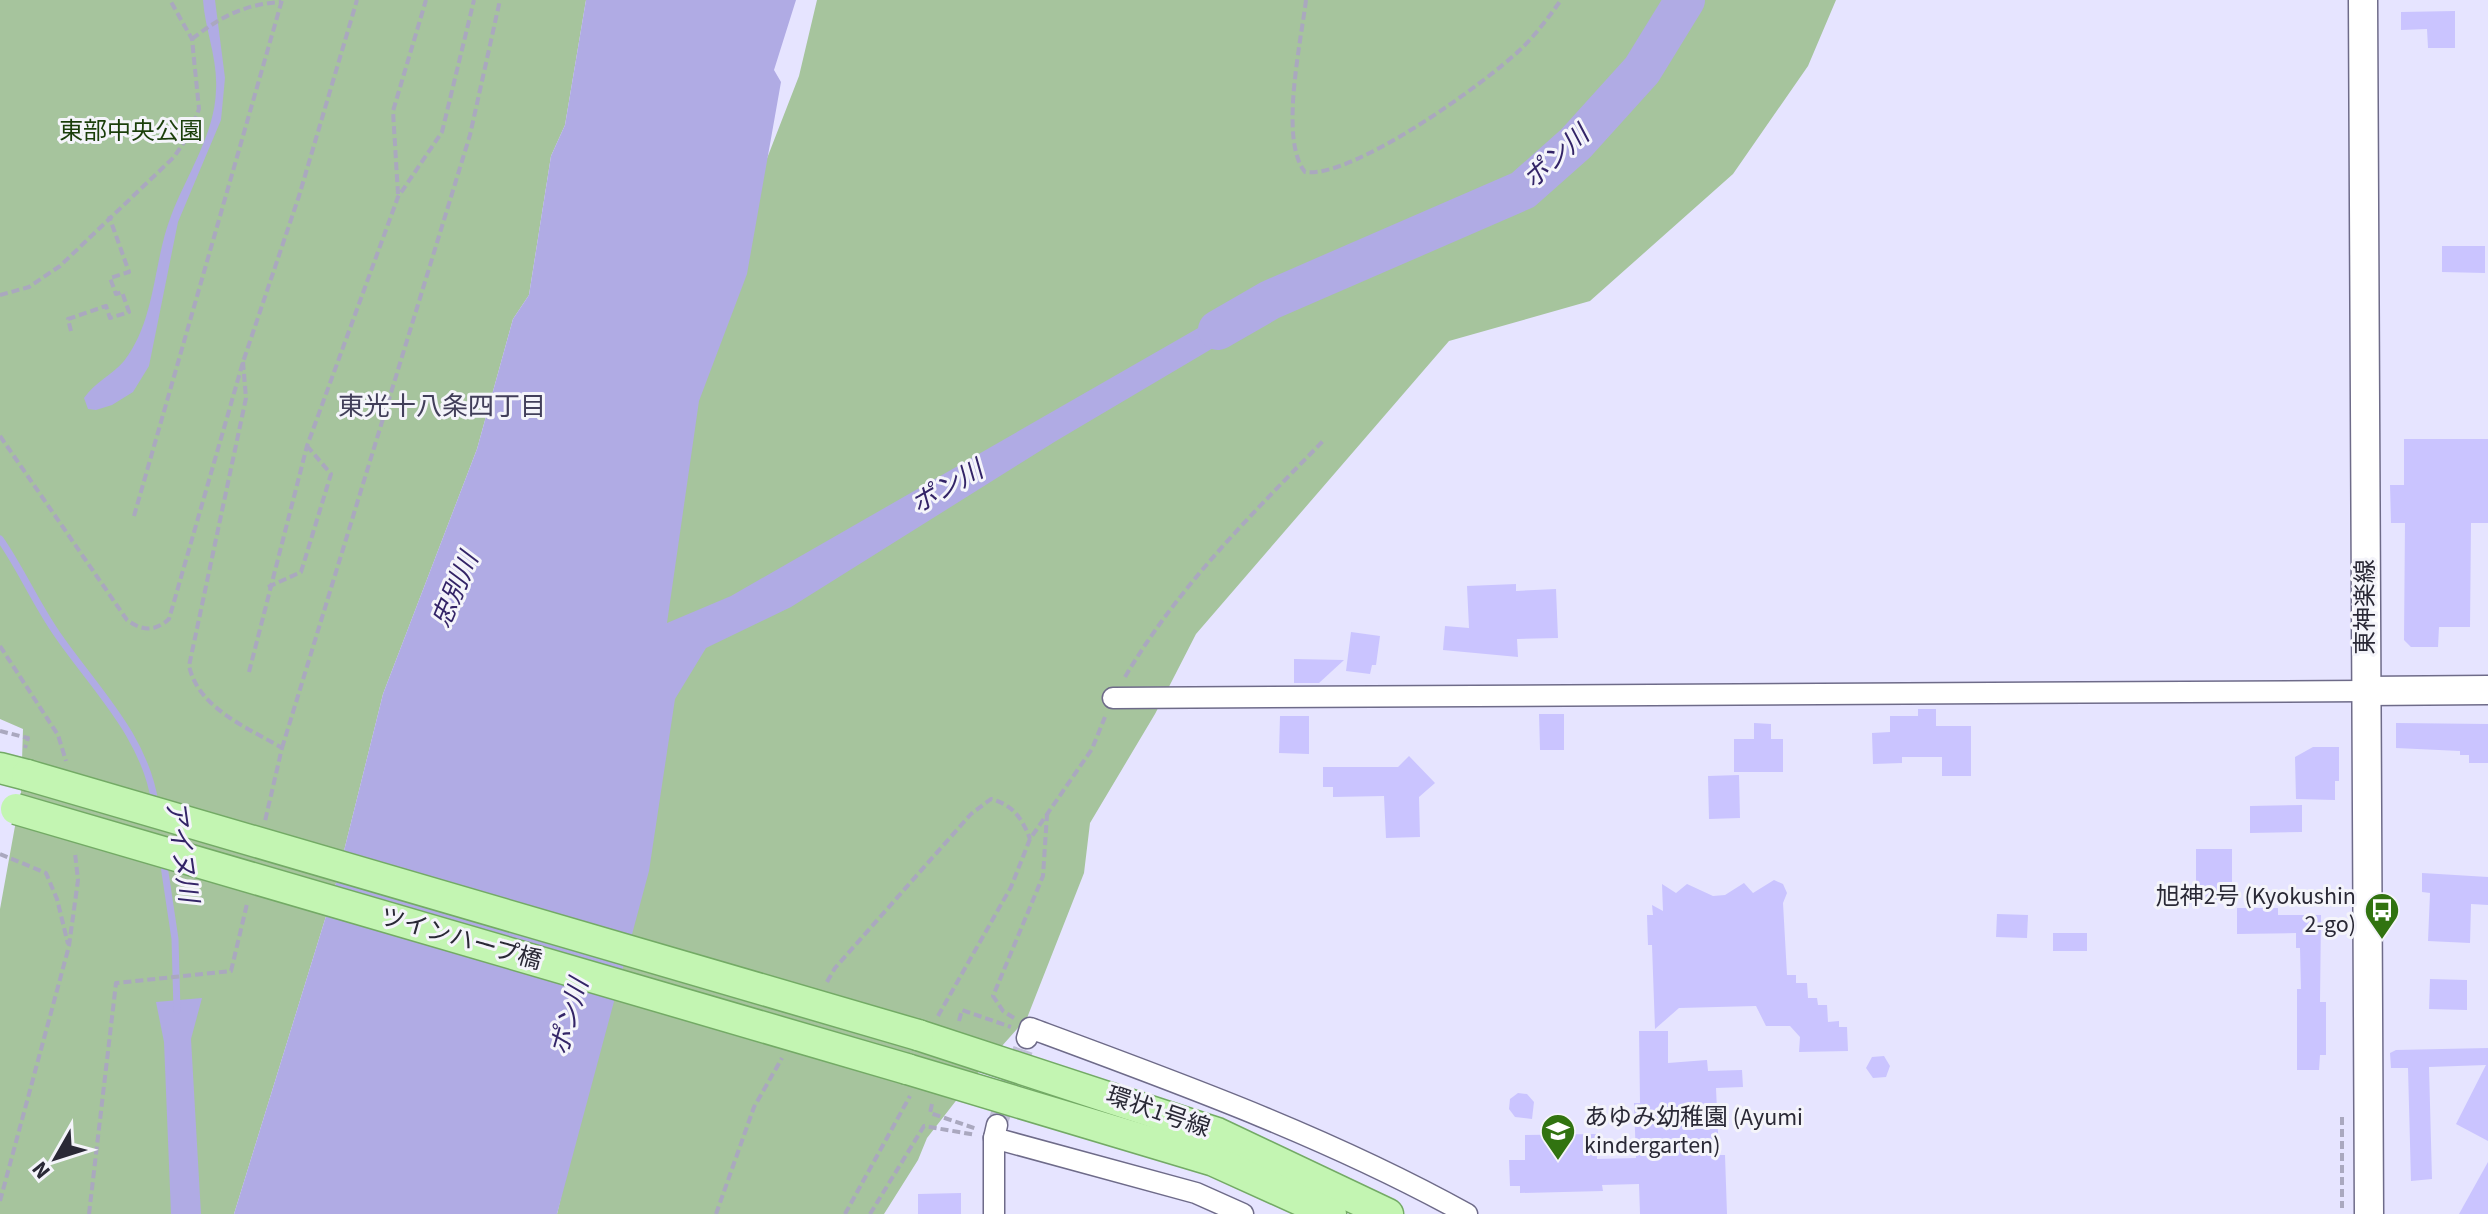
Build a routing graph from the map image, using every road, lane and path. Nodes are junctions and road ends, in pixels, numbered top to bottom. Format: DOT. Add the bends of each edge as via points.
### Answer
graph roads {
  1 [pos="170,0"];
  2 [pos="357,0"];
  3 [pos="426,0"];
  4 [pos="474,0"];
  5 [pos="500,0"];
  6 [pos="1306,0"];
  7 [pos="1561,0"];
  8 [pos="2363,0"];
  9 [pos="282,1"];
  10 [pos="192,39"];
  11 [pos="398,197"];
  12 [pos="109,216"];
  13 [pos="0,295"];
  14 [pos="71,331"];
  15 [pos="243,362"];
  16 [pos="0,436"];
  17 [pos="307,446"];
  18 [pos="134,516"];
  19 [pos="268,587"];
  20 [pos="249,672"];
  21 [pos="2488,690"];
  22 [pos="2365,691"];
  23 [pos="1113,698"];
  24 [pos="0,731"];
  25 [pos="28,738"];
  26 [pos="282,748"];
  27 [pos="14,772"];
  28 [pos="8,807"];
  29 [pos="1047,812"];
  30 [pos="265,823"];
  31 [pos="1030,839"];
  32 [pos="0,854"];
  33 [pos="248,897"];
  34 [pos="820,993"];
  35 [pos="958,1024"];
  36 [pos="1028,1033"];
  37 [pos="918,1035"];
  38 [pos="783,1056"];
  39 [pos="910,1080"];
  40 [pos="930,1113"];
  41 [pos="995,1133"];
  42 [pos="0,1201"];
  43 [pos="89,1214"];
  44 [pos="716,1214"];
  45 [pos="845,1214"];
  46 [pos="870,1214"];
  47 [pos="994,1214"];
  48 [pos="1243,1214"];
  49 [pos="1331,1214"];
  50 [pos="1388,1214"];
  51 [pos="1467,1214"];
  52 [pos="2369,1214"];
  1 -- 10 [label="path"];
  2 -- 15 [label="path"];
  3 -- 11 [label="path" via="393,111"];
  4 -- 11 [label="path" via="442,132"];
  5 -- 26 [label="path" via="470,135"];
  6 -- 7 [label="path" via="1292,128 1295,160 1305,172 1319,174 1389,143 1487,77 1521,48"];
  8 -- 22 [label="main road, 東神楽線"];
  9 -- 10 [label="path" via="254,4"];
  9 -- 18 [label="path"];
  10 -- 12 [label="path" via="199,109 189,135 174,157"];
  11 -- 17 [label="path"];
  12 -- 13 [label="path" via="60,266 29,287"];
  12 -- 14 [label="path" via="129,272 110,278 129,312 110,318 106,306 68,319"];
  15 -- 16 [label="path" via="169,619 161,627 149,630 127,620"];
  15 -- 26 [label="path" via="246,398 189,666 193,684 209,703"];
  17 -- 19 [label="path"];
  17 -- 19 [label="path" via="331,474 301,572"];
  19 -- 20 [label="path"];
  21 -- 22 [label="main road"];
  22 -- 23 [label="street"];
  22 -- 52 [label="main road, 東神楽線"];
  24 -- 25 [label="path"];
  26 -- 30 [label="path"];
  27 -- 37 [label="main road, ツインハープ橋, bridge"];
  28 -- 39 [label="main road, ツインハープ橋, bridge"];
  29 -- 36 [label="path" via="1043,876 993,996"];
  31 -- 34 [label="path" via="1007,803 991,799 971,814 835,968"];
  32 -- 42 [label="path" via="46,873 69,946"];
  33 -- 43 [label="path" via="231,971 116,983"];
  35 -- 36 [label="path" via="962,1010"];
  36 -- 51 [label="street" via="1207,1093 1391,1172"];
  37 -- 50 [label="main road, 環状1号線" via="1217,1133"];
  38 -- 44 [label="path" via="754,1107"];
  39 -- 45 [label="path"];
  39 -- 49 [label="main road, 環状1号線" via="1214,1161"];
  40 -- 41 [label="path"];
  41 -- 46 [label="path" via="924,1126"];
  41 -- 47 [label="street"];
  41 -- 48 [label="street" via="1196,1193"];
}
